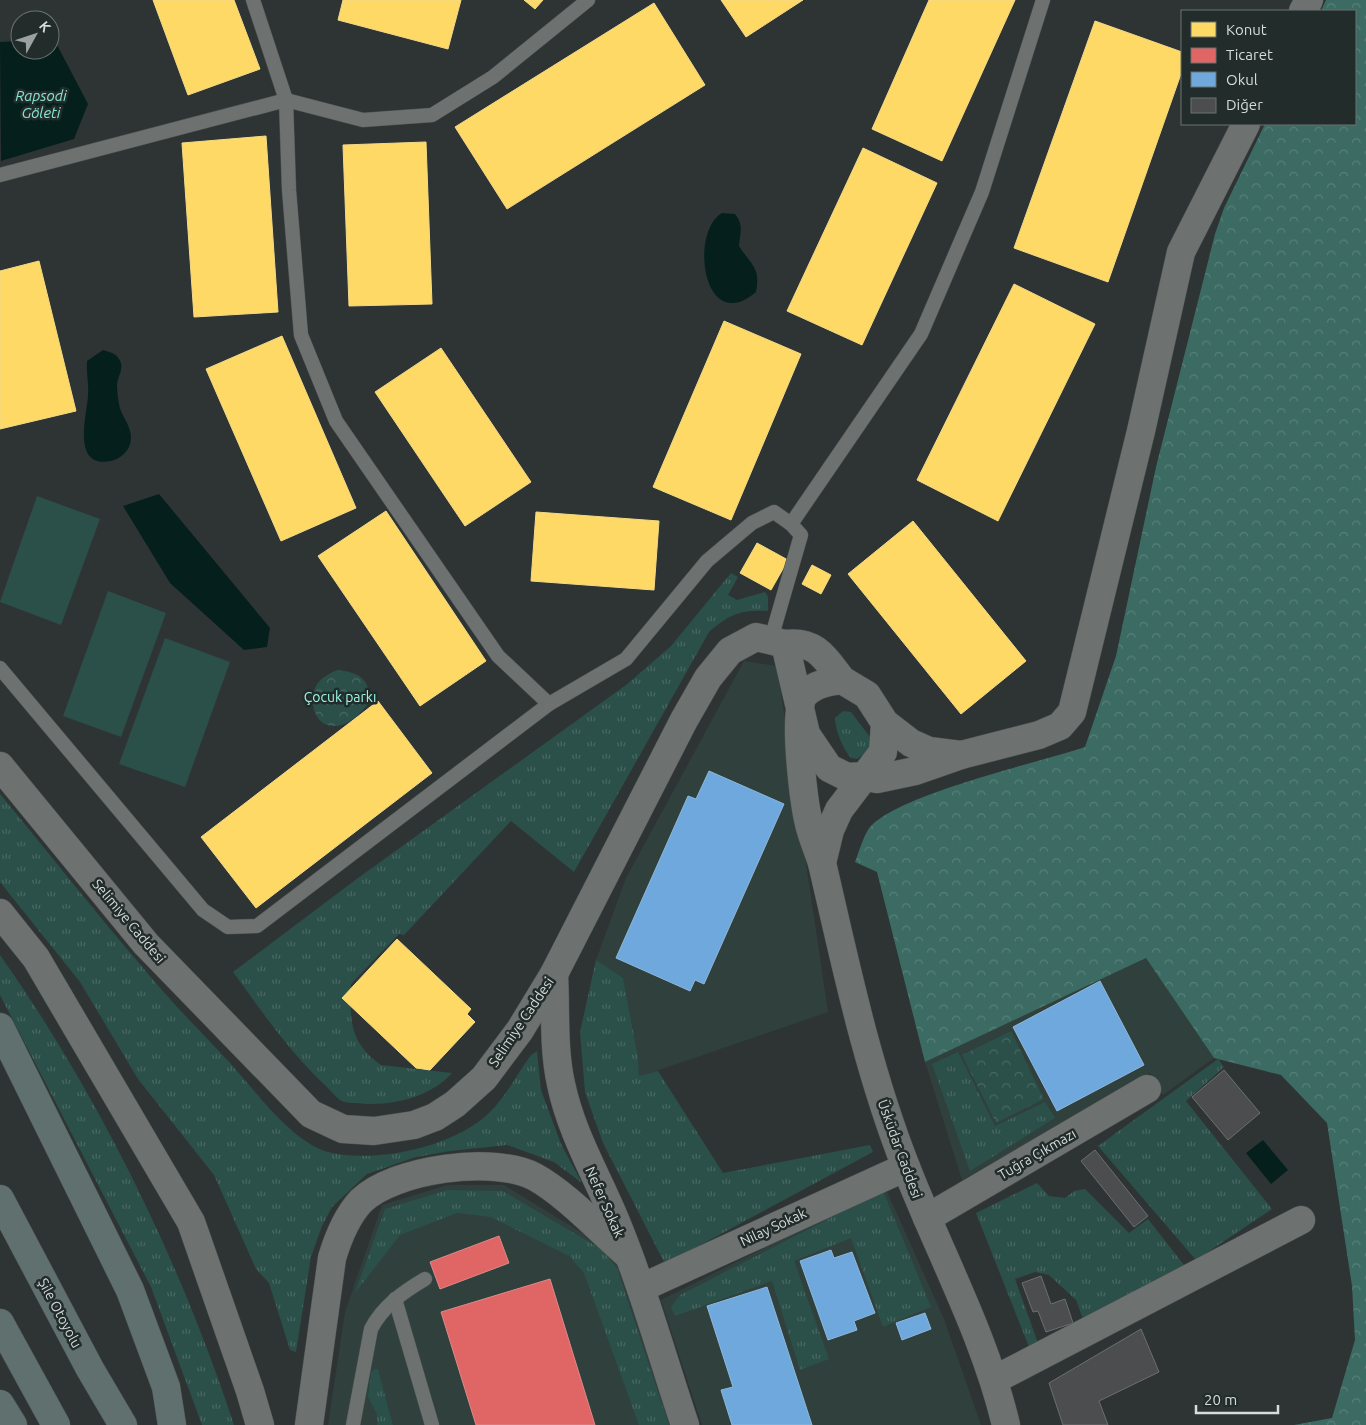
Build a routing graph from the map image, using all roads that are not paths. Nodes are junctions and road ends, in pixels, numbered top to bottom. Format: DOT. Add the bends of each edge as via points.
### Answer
graph roads {
  1 [pos="253,0"];
  2 [pos="588,0"];
  3 [pos="1043,0"];
  4 [pos="286,100"];
  5 [pos="1245,125"];
  6 [pos="0,175"];
  7 [pos="791,524"];
  8 [pos="778,642"];
  9 [pos="0,668"];
  10 [pos="842,680"];
  11 [pos="549,704"];
  12 [pos="799,711"];
  13 [pos="885,722"];
  14 [pos="961,755"];
  15 [pos="0,766"];
  16 [pos="863,776"];
  17 [pos="822,863"];
  18 [pos="0,913"];
  19 [pos="554,974"];
  20 [pos="2,1029"];
  21 [pos="1147,1089"];
  22 [pos="906,1166"];
  23 [pos="0,1199"];
  24 [pos="927,1218"];
  25 [pos="1302,1220"];
  26 [pos="628,1255"];
  27 [pos="425,1279"];
  28 [pos="641,1288"];
  29 [pos="395,1299"];
  30 [pos="0,1323"];
  31 [pos="994,1380"];
  32 [pos="0,1404"];
  33 [pos="13,1425"];
  34 [pos="56,1425"];
  35 [pos="123,1425"];
  36 [pos="172,1425"];
  37 [pos="260,1425"];
  38 [pos="309,1425"];
  39 [pos="353,1425"];
  40 [pos="432,1425"];
  41 [pos="685,1425"];
  42 [pos="1006,1425"];
  1 -- 4 [label="lane"];
  2 -- 4 [label="lane" via="493,77 432,115 363,120"];
  3 -- 7 [label="lane" via="982,192 921,334"];
  4 -- 6 [label="lane"];
  4 -- 11 [label="lane" via="289,190 301,336 336,421 498,656"];
  5 -- 14 [label="street" via="1181,252 1139,441 1072,712 1060,726 1039,735"];
  7 -- 8 [label="lane" via="801,535"];
  7 -- 11 [label="lane" via="774,512 752,523 707,562 626,658"];
  8 -- 10 [label="street, Selimiye Caddesi" via="799,642 820,651"];
  8 -- 12 [label="street"];
  8 -- 19 [label="street, Selimiye Caddesi" via="756,637 730,651 708,678"];
  9 -- 11 [label="lane" via="203,910 228,927 257,926"];
  10 -- 12 [label="street" via="822,683 803,696"];
  10 -- 13 [label="street" via="867,695"];
  12 -- 16 [label="street" via="806,734 829,768 847,777"];
  12 -- 17 [label="street, Üsküdar Caddesi" via="801,776 809,823"];
  13 -- 14 [label="street" via="911,743 929,751"];
  13 -- 16 [label="street" via="883,752"];
  14 -- 16 [label="street" via="877,780"];
  15 -- 19 [label="street, Selimiye Caddesi" via="146,944 311,1114 343,1129 374,1131 414,1125 455,1104 484,1078 520,1030"];
  16 -- 17 [label="street" via="839,810"];
  17 -- 22 [label="street, Üsküdar Caddesi" via="858,1021 884,1109"];
  18 -- 37 [label="street" via="36,958 191,1222"];
  19 -- 26 [label="street, Nefer Sokak" via="560,1083 578,1140"];
  20 -- 36 [label="highway" via="130,1290 166,1387"];
  21 -- 24 [label="street, Tuğra Çıkmazı"];
  22 -- 24 [label="street, Üsküdar Caddesi"];
  22 -- 28 [label="street, Nilay Sokak"];
  23 -- 35 [label="highway, Şile Otoyolu"];
  24 -- 31 [label="street, Üsküdar Caddesi"];
  25 -- 31 [label="street"];
  26 -- 28 [label="street, Nefer Sokak"];
  26 -- 38 [label="street" via="560,1194 534,1176 509,1168 459,1167 414,1176 374,1191 348,1218 332,1258"];
  27 -- 29 [label="lane"];
  28 -- 41 [label="street, Nefer Sokak"];
  29 -- 39 [label="lane" via="377,1317 371,1329"];
  29 -- 40 [label="lane"];
  30 -- 34 [label="highway"];
  31 -- 42 [label="street, Üsküdar Caddesi"];
  32 -- 33 [label="highway"];
}
